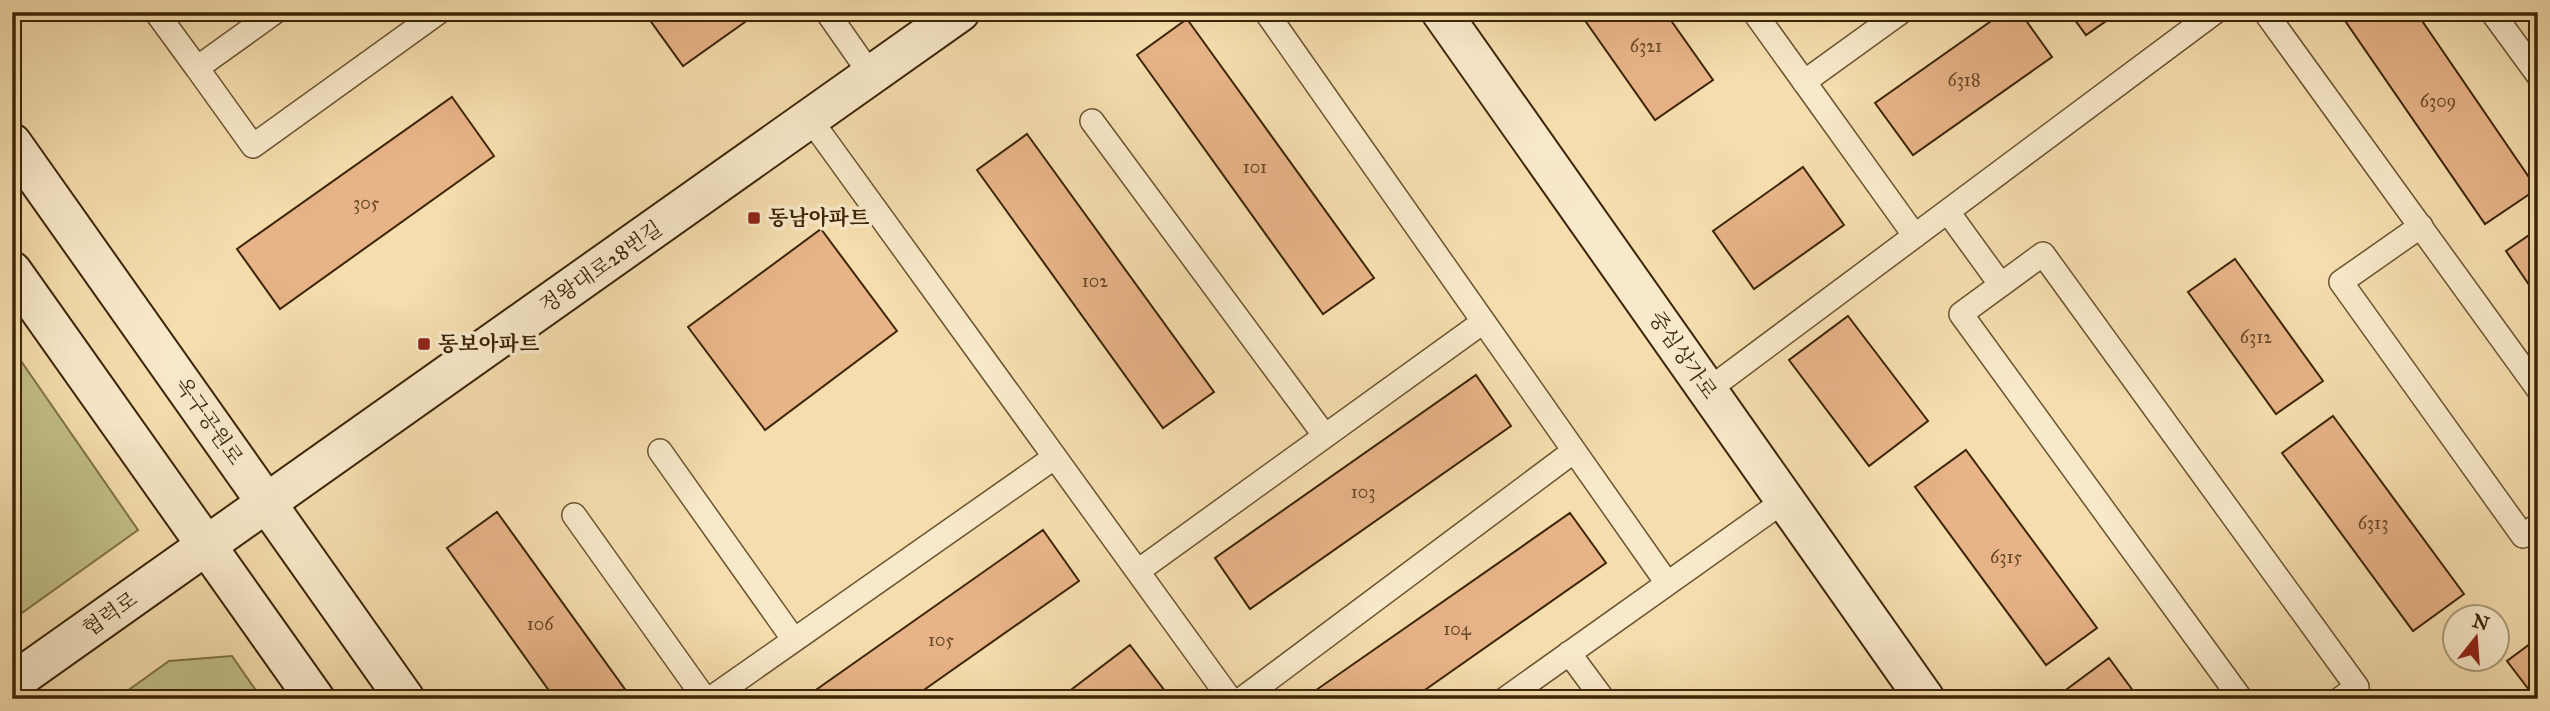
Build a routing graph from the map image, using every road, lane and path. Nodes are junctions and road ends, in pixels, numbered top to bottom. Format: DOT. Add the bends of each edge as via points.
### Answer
graph roads {
  1 [pos="156,12"];
  2 [pos="275,12"];
  3 [pos="439,12"];
  4 [pos="827,12"];
  5 [pos="960,12"];
  6 [pos="1266,12"];
  7 [pos="1441,12"];
  8 [pos="1754,12"];
  9 [pos="1901,12"];
  10 [pos="2216,12"];
  11 [pos="2265,12"];
  12 [pos="2492,12"];
  13 [pos="197,68"];
  14 [pos="872,75"];
  15 [pos="2538,75"];
  16 [pos="1804,82"];
  17 [pos="810,119"];
  18 [pos="1092,121"];
  19 [pos="12,143"];
  20 [pos="1948,212"];
  21 [pos="2421,226"];
  22 [pos="1915,236"];
  23 [pos="12,271"];
  24 [pos="2001,285"];
  25 [pos="1483,322"];
  26 [pos="2538,389"];
  27 [pos="1708,390"];
  28 [pos="1325,436"];
  29 [pos="660,451"];
  30 [pos="1574,451"];
  31 [pos="1055,457"];
  32 [pos="1785,499"];
  33 [pos="267,503"];
  34 [pos="574,515"];
  35 [pos="2538,526"];
  36 [pos="207,545"];
  37 [pos="1138,571"];
  38 [pos="1667,583"];
  39 [pos="794,640"];
  40 [pos="1569,653"];
  41 [pos="12,683"];
  42 [pos="315,699"];
  43 [pos="405,699"];
  44 [pos="708,699"];
  45 [pos="1230,699"];
  46 [pos="1242,699"];
  47 [pos="1505,699"];
  48 [pos="1603,699"];
  49 [pos="1925,699"];
  50 [pos="2241,699"];
  51 [pos="2340,699"];
  1 -- 13 [label="lane"];
  2 -- 13 [label="lane"];
  3 -- 13 [label="lane" via="253,146"];
  4 -- 14 [label="lane"];
  5 -- 14 [label="street, 정왕대로28번길"];
  6 -- 25 [label="lane"];
  7 -- 27 [label="street, 중심상가로"];
  8 -- 16 [label="lane"];
  9 -- 16 [label="lane"];
  10 -- 20 [label="lane"];
  11 -- 21 [label="lane"];
  12 -- 15 [label="lane"];
  14 -- 17 [label="street, 정왕대로28번길"];
  16 -- 22 [label="lane"];
  17 -- 31 [label="lane"];
  17 -- 33 [label="street, 정왕대로28번길"];
  18 -- 28 [label="lane"];
  19 -- 33 [label="street, 옥구공원로"];
  20 -- 22 [label="lane"];
  20 -- 24 [label="lane"];
  21 -- 26 [label="lane"];
  21 -- 35 [label="lane" via="2341,282 2523,536"];
  22 -- 27 [label="lane"];
  23 -- 36 [label="street"];
  24 -- 50 [label="lane" via="1961,314"];
  24 -- 51 [label="lane" via="2043,254 2357,687"];
  25 -- 28 [label="lane"];
  25 -- 30 [label="lane"];
  27 -- 32 [label="street, 중심상가로"];
  28 -- 37 [label="lane"];
  29 -- 39 [label="lane"];
  30 -- 38 [label="lane"];
  30 -- 46 [label="lane"];
  31 -- 37 [label="lane"];
  31 -- 39 [label="lane"];
  32 -- 38 [label="lane"];
  32 -- 49 [label="street, 중심상가로"];
  33 -- 36 [label="street, 정왕대로28번길"];
  33 -- 43 [label="street, 옥구공원로"];
  34 -- 44 [label="lane"];
  36 -- 41 [label="street, 협력로"];
  36 -- 42 [label="street"];
  37 -- 45 [label="lane"];
  38 -- 40 [label="lane"];
  39 -- 44 [label="lane"];
  40 -- 47 [label="lane"];
  40 -- 48 [label="lane"];
}
